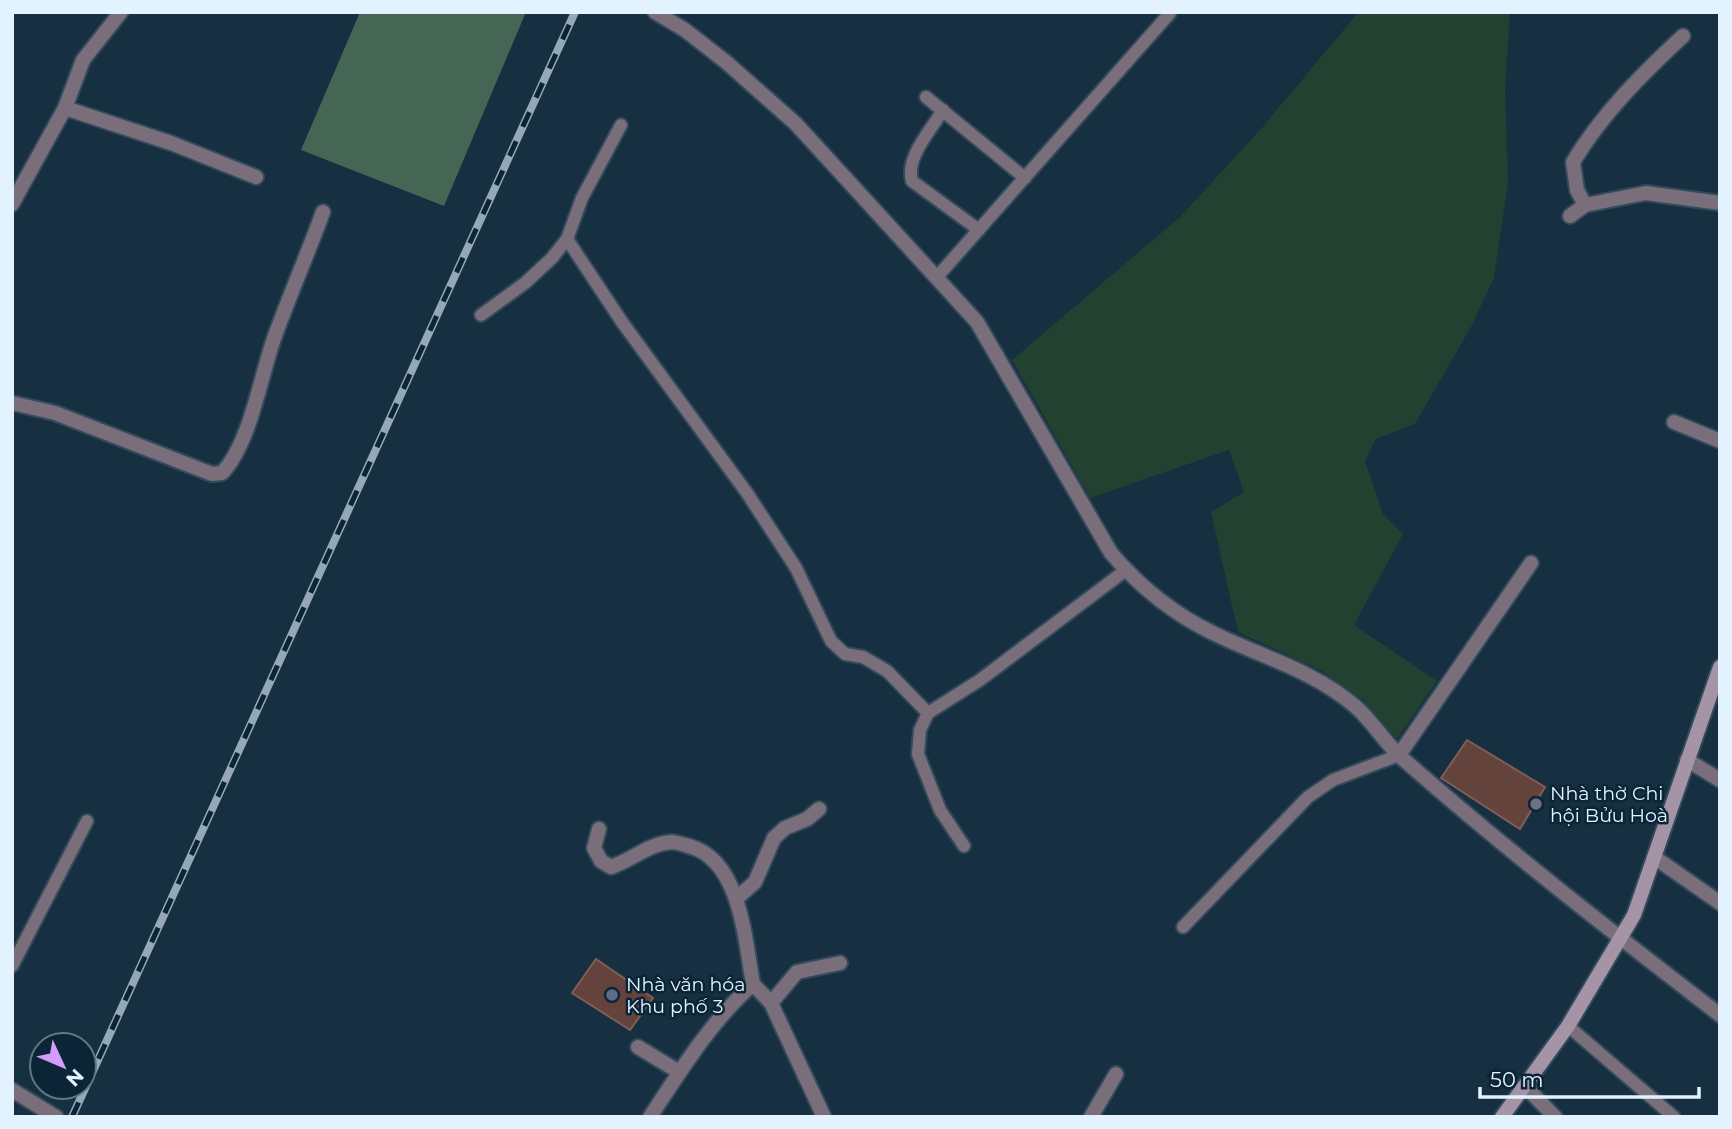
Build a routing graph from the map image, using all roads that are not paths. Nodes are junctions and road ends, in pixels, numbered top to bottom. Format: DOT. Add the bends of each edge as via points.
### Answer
graph roads {
  1 [pos="121,12"];
  2 [pos="655,12"];
  3 [pos="1170,13"];
  4 [pos="1683,36"];
  5 [pos="926,97"];
  6 [pos="65,108"];
  7 [pos="943,110"];
  8 [pos="621,125"];
  9 [pos="19,176"];
  10 [pos="256,177"];
  11 [pos="1026,178"];
  12 [pos="1720,203"];
  13 [pos="12,204"];
  14 [pos="1585,205"];
  15 [pos="323,212"];
  16 [pos="1570,216"];
  17 [pos="979,230"];
  18 [pos="567,239"];
  19 [pos="937,277"];
  20 [pos="481,315"];
  21 [pos="12,403"];
  22 [pos="1674,422"];
  23 [pos="1720,441"];
  24 [pos="1531,563"];
  25 [pos="1126,570"];
  26 [pos="1720,667"];
  27 [pos="928,713"];
  28 [pos="1399,755"];
  29 [pos="1688,760"];
  30 [pos="1720,780"];
  31 [pos="819,808"];
  32 [pos="87,821"];
  33 [pos="599,829"];
  34 [pos="964,846"];
  35 [pos="1654,857"];
  36 [pos="736,899"];
  37 [pos="1720,903"];
  38 [pos="1183,927"];
  39 [pos="1620,939"];
  40 [pos="840,963"];
  41 [pos="12,966"];
  42 [pos="753,984"];
  43 [pos="771,1003"];
  44 [pos="1720,1015"];
  45 [pos="1568,1026"];
  46 [pos="638,1047"];
  47 [pos="679,1072"];
  48 [pos="1116,1074"];
  49 [pos="1525,1086"];
  50 [pos="12,1090"];
  51 [pos="1669,1115"];
  52 [pos="56,1117"];
  53 [pos="650,1117"];
  54 [pos="824,1117"];
  55 [pos="1091,1117"];
  56 [pos="1502,1117"];
  57 [pos="1556,1117"];
  1 -- 6 [label="street" via="83,60"];
  2 -- 19 [label="street" via="726,62 796,124"];
  3 -- 11 [label="lane"];
  4 -- 14 [label="street" via="1639,77 1586,139 1573,162 1577,190"];
  5 -- 7 [label="lane"];
  6 -- 9 [label="street"];
  6 -- 10 [label="street"];
  7 -- 11 [label="lane"];
  7 -- 17 [label="lane" via="912,160 909,173 912,181"];
  8 -- 18 [label="lane" via="582,198"];
  9 -- 13 [label="street"];
  11 -- 17 [label="lane"];
  12 -- 14 [label="street" via="1646,193"];
  14 -- 16 [label="street"];
  15 -- 21 [label="street" via="275,334 254,408 235,456 222,473 212,474 55,413"];
  17 -- 19 [label="lane"];
  18 -- 20 [label="lane" via="525,283"];
  18 -- 27 [label="lane" via="747,493 796,568 831,641 845,654 863,657 887,671"];
  19 -- 25 [label="street" via="977,322 1104,541"];
  22 -- 23 [label="street"];
  24 -- 28 [label="street"];
  25 -- 27 [label="lane" via="980,680"];
  25 -- 28 [label="street" via="1155,597 1213,634 1318,680 1356,707"];
  26 -- 29 [label="main road"];
  27 -- 34 [label="lane" via="920,730 918,754 940,810"];
  28 -- 38 [label="lane" via="1334,780 1308,797"];
  28 -- 39 [label="street"];
  29 -- 30 [label="street"];
  29 -- 35 [label="main road"];
  31 -- 36 [label="street" via="774,838 755,882"];
  32 -- 41 [label="lane"];
  33 -- 36 [label="street" via="594,848 601,862 611,867 646,848 673,842 702,851 720,868"];
  35 -- 37 [label="street"];
  35 -- 39 [label="main road"];
  36 -- 42 [label="street"];
  39 -- 44 [label="street"];
  39 -- 45 [label="main road"];
  40 -- 43 [label="street" via="797,972"];
  42 -- 43 [label="street"];
  42 -- 47 [label="street" via="730,1005"];
  43 -- 54 [label="street"];
  45 -- 49 [label="main road"];
  45 -- 51 [label="lane"];
  46 -- 47 [label="street"];
  47 -- 53 [label="street"];
  48 -- 55 [label="street"];
  49 -- 56 [label="main road"];
  49 -- 57 [label="street"];
  50 -- 52 [label="street"];
}
